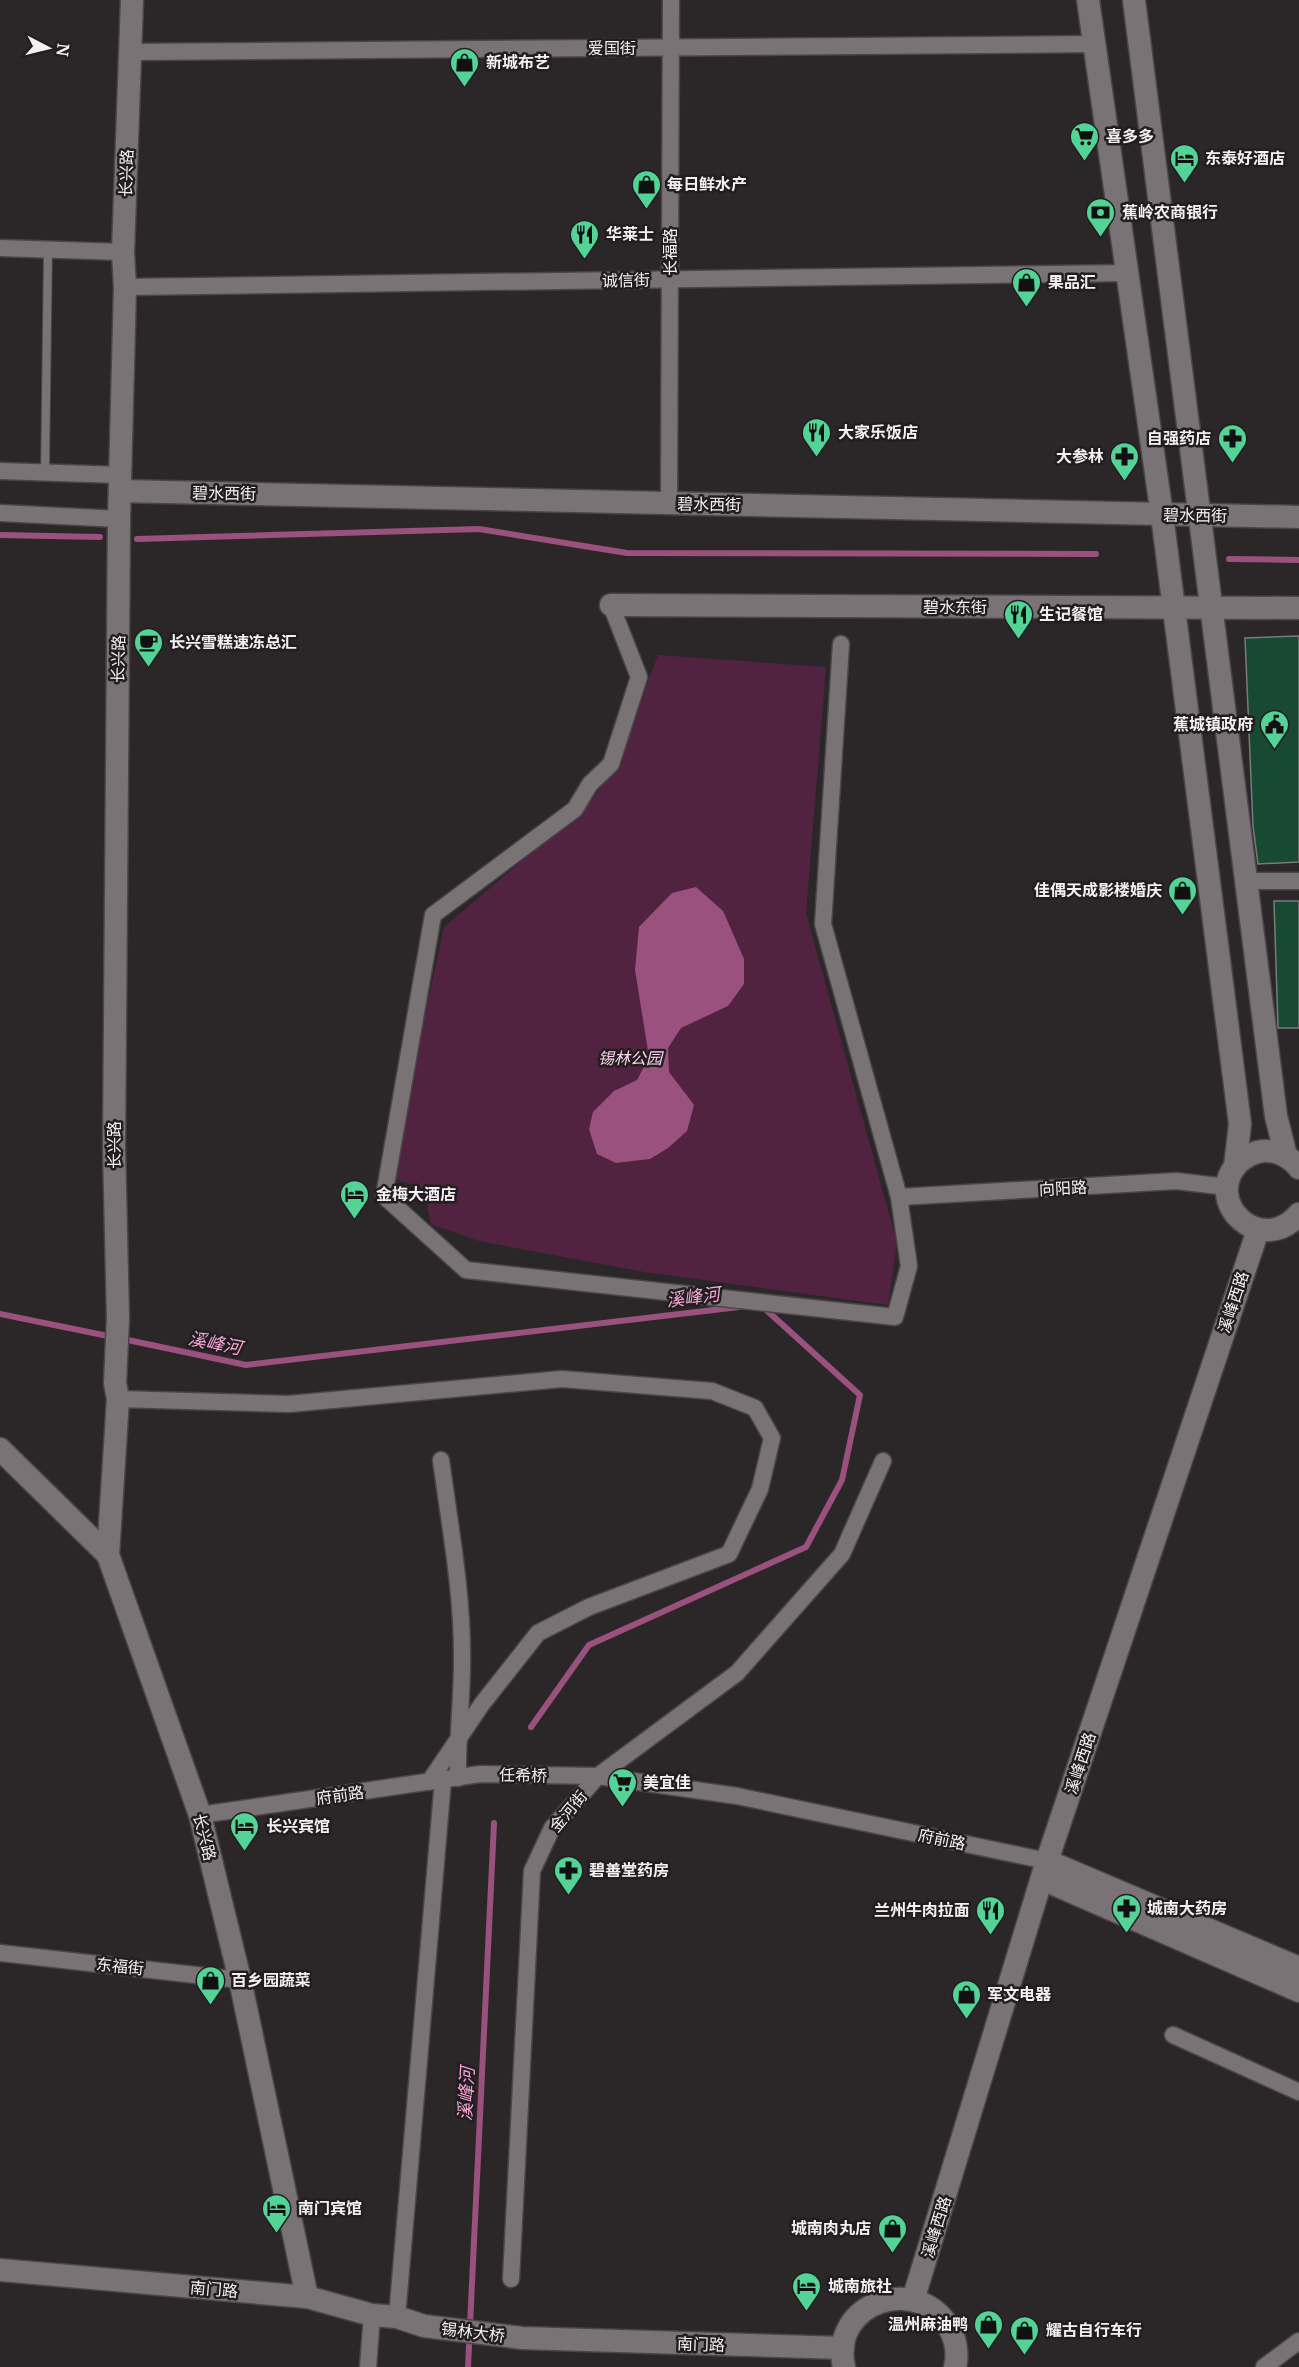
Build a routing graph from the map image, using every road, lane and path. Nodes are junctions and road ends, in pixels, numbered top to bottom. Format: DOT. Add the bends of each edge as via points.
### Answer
graph roads {
  1 [pos="132,0"];
  2 [pos="670,0"];
  3 [pos="1088,0"];
  4 [pos="1134,0"];
  5 [pos="1094,44"];
  6 [pos="670,47"];
  7 [pos="131,52"];
  8 [pos="0,248"];
  9 [pos="48,249"];
  10 [pos="123,252"];
  11 [pos="1127,273"];
  12 [pos="670,280"];
  13 [pos="125,287"];
  14 [pos="0,471"];
  15 [pos="45,473"];
  16 [pos="120,483"];
  17 [pos="669,503"];
  18 [pos="0,513"];
  19 [pos="1162,515"];
  20 [pos="1200,516"];
  21 [pos="1299,517"];
  22 [pos="119,519"];
  23 [pos="611,605"];
  24 [pos="1299,608"];
  25 [pos="841,644"];
  26 [pos="1299,881"];
  27 [pos="1246,882"];
  28 [pos="1293,1162"];
  29 [pos="1231,1177"];
  30 [pos="899,1197"];
  31 [pos="1299,1214"];
  32 [pos="1258,1230"];
  33 [pos="117,1391"];
  34 [pos="0,1449"];
  35 [pos="441,1460"];
  36 [pos="883,1461"];
  37 [pos="108,1554"];
  38 [pos="457,1741"];
  39 [pos="480,1774"];
  40 [pos="566,1775"];
  41 [pos="598,1776"];
  42 [pos="444,1780"];
  43 [pos="200,1815"];
  44 [pos="1045,1870"];
  45 [pos="0,1953"];
  46 [pos="1299,1968"];
  47 [pos="240,1980"];
  48 [pos="1299,1991"];
  49 [pos="1173,2035"];
  50 [pos="1299,2092"];
  51 [pos="0,2270"];
  52 [pos="511,2279"];
  53 [pos="307,2297"];
  54 [pos="913,2300"];
  55 [pos="372,2315"];
  56 [pos="397,2317"];
  57 [pos="424,2326"];
  58 [pos="522,2338"];
  59 [pos="1299,2341"];
  60 [pos="844,2358"];
  61 [pos="368,2367"];
  62 [pos="955,2367"];
  63 [pos="1264,2367"];
  1 -- 7 [label="street, 长兴路"];
  2 -- 6 [label="street, 长福路"];
  3 -- 5 [label="street"];
  4 -- 20 [label="street"];
  5 -- 6 [label="street, 爱国街"];
  5 -- 11 [label="street"];
  6 -- 7 [label="street, 爱国街"];
  6 -- 12 [label="street, 长福路"];
  7 -- 10 [label="street, 长兴路"];
  8 -- 9 [label="street"];
  9 -- 10 [label="street"];
  9 -- 15 [label="lane"];
  10 -- 13 [label="street, 长兴路"];
  11 -- 12 [label="street, 诚信街"];
  11 -- 19 [label="street"];
  12 -- 13 [label="street, 诚信街"];
  12 -- 17 [label="street, 长福路"];
  13 -- 16 [label="street, 长兴路"];
  14 -- 15 [label="street"];
  15 -- 16 [label="street"];
  16 -- 17 [label="street, 碧水西街"];
  16 -- 22 [label="street, 长兴路"];
  17 -- 19 [label="street, 碧水西街"];
  18 -- 22 [label="street"];
  19 -- 20 [label="street, 碧水西街"];
  19 -- 29 [label="street" via="1240,1124"];
  20 -- 21 [label="street, 碧水西街"];
  20 -- 27 [label="street"];
  22 -- 33 [label="street, 长兴路" via="114,1148"];
  23 -- 24 [label="street, 碧水东街"];
  23 -- 30 [label="street" via="639,677 611,764 590,784 575,809 433,915 384,1196 466,1269 895,1317 909,1266"];
  25 -- 30 [label="street" via="823,924"];
  26 -- 27 [label="street"];
  27 -- 28 [label="street" via="1276,1116"];
  28 -- 29 [label="street" via="1264,1151 1243,1158"];
  29 -- 30 [label="street, 向阳路"];
  29 -- 32 [label="street" via="1228,1199 1238,1219"];
  31 -- 32 [label="street" via="1280,1228"];
  32 -- 44 [label="street, 溪峰西路"];
  33 -- 37 [label="street, 长兴路"];
  33 -- 38 [label="street" via="289,1404 562,1379 712,1391 755,1408 772,1438 760,1489 729,1554 589,1607 538,1632"];
  34 -- 37 [label="street"];
  35 -- 38 [label="street" via="459,1594 462,1662"];
  36 -- 41 [label="street, 金河街" via="842,1554 737,1673"];
  37 -- 43 [label="street, 长兴路"];
  38 -- 42 [label="street"];
  38 -- 42 [label="street"];
  39 -- 40 [label="street, 任希桥"];
  39 -- 42 [label="street, 府前路"];
  40 -- 41 [label="street, 府前路"];
  41 -- 44 [label="street, 府前路" via="737,1796"];
  41 -- 52 [label="street, 金河街" via="552,1828 532,1871"];
  42 -- 43 [label="street, 府前路"];
  42 -- 56 [label="street"];
  43 -- 47 [label="street, 长兴路"];
  44 -- 46 [label="street, 府前路"];
  44 -- 48 [label="street, 府前路"];
  44 -- 54 [label="street, 溪峰西路"];
  45 -- 47 [label="street, 东福街"];
  47 -- 53 [label="street, 长兴路"];
  49 -- 50 [label="street"];
  51 -- 53 [label="street, 南门路"];
  53 -- 55 [label="street, 南门路"];
  54 -- 60 [label="street" via="886,2300 862,2312 853,2323"];
  54 -- 62 [label="street" via="926,2305 947,2323 956,2349"];
  55 -- 56 [label="street, 南门路"];
  55 -- 61 [label="street"];
  56 -- 57 [label="street, 南门路"];
  57 -- 58 [label="street, 锡林大桥"];
  58 -- 60 [label="street, 南门路"];
  59 -- 63 [label="street"];
}
